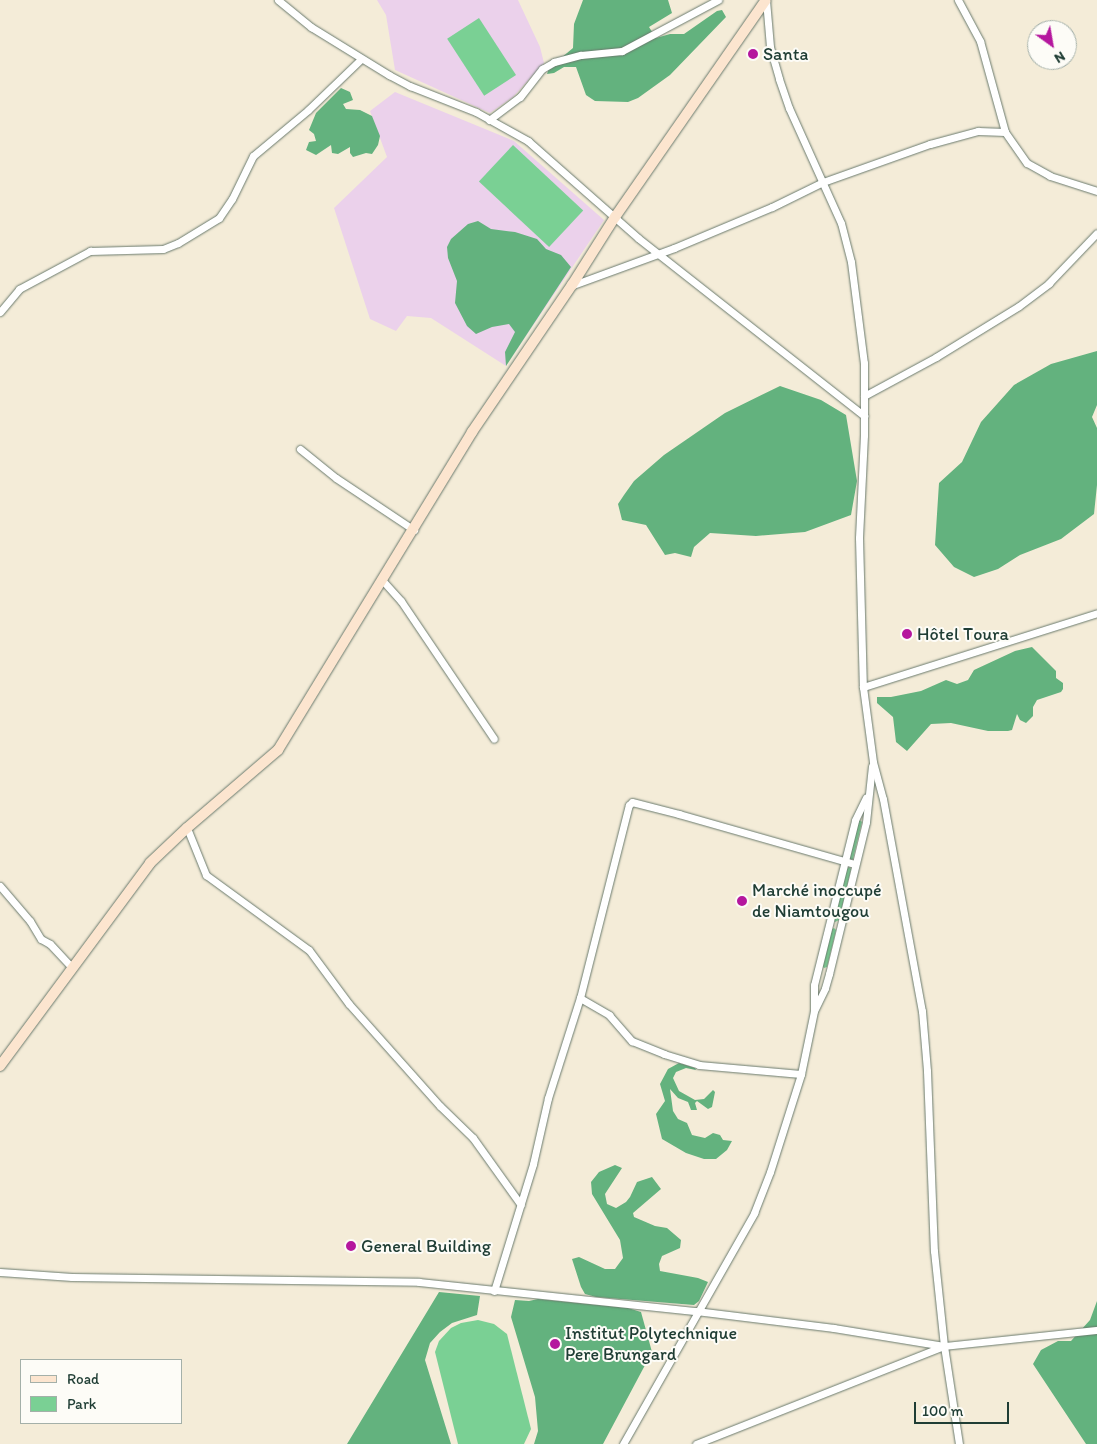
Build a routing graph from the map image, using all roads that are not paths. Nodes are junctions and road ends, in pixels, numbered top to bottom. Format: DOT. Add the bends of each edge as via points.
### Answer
graph roads {
  1 [pos="278,0"];
  2 [pos="718,0"];
  3 [pos="766,0"];
  4 [pos="958,0"];
  5 [pos="361,58"];
  6 [pos="489,120"];
  7 [pos="1005,132"];
  8 [pos="824,182"];
  9 [pos="1097,191"];
  10 [pos="615,217"];
  11 [pos="1097,234"];
  12 [pos="659,253"];
  13 [pos="572,285"];
  14 [pos="0,312"];
  15 [pos="864,396"];
  16 [pos="864,416"];
  17 [pos="300,449"];
  18 [pos="414,530"];
  19 [pos="383,581"];
  20 [pos="1097,613"];
  21 [pos="863,687"];
  22 [pos="494,739"];
  23 [pos="873,762"];
  24 [pos="868,792"];
  25 [pos="187,828"];
  26 [pos="845,861"];
  27 [pos="855,864"];
  28 [pos="0,886"];
  29 [pos="830,924"];
  30 [pos="840,926"];
  31 [pos="72,968"];
  32 [pos="818,969"];
  33 [pos="829,974"];
  34 [pos="580,998"];
  35 [pos="814,1011"];
  36 [pos="0,1066"];
  37 [pos="801,1074"];
  38 [pos="521,1205"];
  39 [pos="0,1272"];
  40 [pos="494,1291"];
  41 [pos="696,1311"];
  42 [pos="1097,1330"];
  43 [pos="944,1346"];
  44 [pos="623,1444"];
  45 [pos="696,1444"];
  46 [pos="959,1444"];
  1 -- 5 [label="street" via="311,27"];
  2 -- 6 [label="street" via="622,51 581,55 554,62 542,69 520,97"];
  3 -- 8 [label="street" via="770,47 779,79"];
  3 -- 10 [label="main road"];
  4 -- 7 [label="street" via="980,41"];
  5 -- 6 [label="street" via="410,86"];
  5 -- 14 [label="street" via="308,110 253,156 232,199 218,218 163,249 90,251 19,289"];
  6 -- 10 [label="street" via="528,141"];
  7 -- 8 [label="street" via="978,131 930,144"];
  7 -- 9 [label="street" via="1027,163 1050,176"];
  8 -- 12 [label="street"];
  8 -- 15 [label="street" via="841,223 851,262 864,363"];
  10 -- 12 [label="street"];
  10 -- 13 [label="main road"];
  11 -- 15 [label="street" via="1049,283 1019,306 944,353"];
  12 -- 13 [label="street"];
  12 -- 16 [label="street"];
  13 -- 18 [label="main road" via="472,432"];
  15 -- 16 [label="street"];
  16 -- 21 [label="street" via="859,538"];
  17 -- 18 [label="street" via="336,478"];
  18 -- 19 [label="main road"];
  19 -- 22 [label="street" via="401,600"];
  19 -- 25 [label="main road" via="278,750"];
  20 -- 21 [label="street"];
  21 -- 23 [label="street"];
  23 -- 24 [label="street"];
  23 -- 43 [label="street" via="884,799 922,1011 934,1251"];
  24 -- 26 [label="street" via="855,820"];
  24 -- 27 [label="street" via="866,822"];
  25 -- 31 [label="main road" via="150,863"];
  25 -- 38 [label="street" via="206,874 309,950 349,1004 473,1138"];
  26 -- 27 [label="street"];
  26 -- 29 [label="street"];
  26 -- 34 [label="street" via="632,802"];
  27 -- 30 [label="street"];
  28 -- 31 [label="street" via="41,939"];
  29 -- 30 [label="street"];
  29 -- 32 [label="street"];
  30 -- 33 [label="street"];
  31 -- 36 [label="main road"];
  32 -- 33 [label="street"];
  32 -- 35 [label="street"];
  33 -- 35 [label="street"];
  34 -- 37 [label="street" via="609,1015 632,1041 664,1054 699,1065"];
  34 -- 38 [label="street" via="548,1098"];
  35 -- 37 [label="street"];
  37 -- 41 [label="street" via="787,1124 754,1212"];
  38 -- 40 [label="street"];
  39 -- 40 [label="street" via="72,1277 409,1282"];
  40 -- 41 [label="street"];
  41 -- 43 [label="street"];
  41 -- 44 [label="street"];
  42 -- 43 [label="street"];
  43 -- 45 [label="street"];
  43 -- 46 [label="street"];
}
